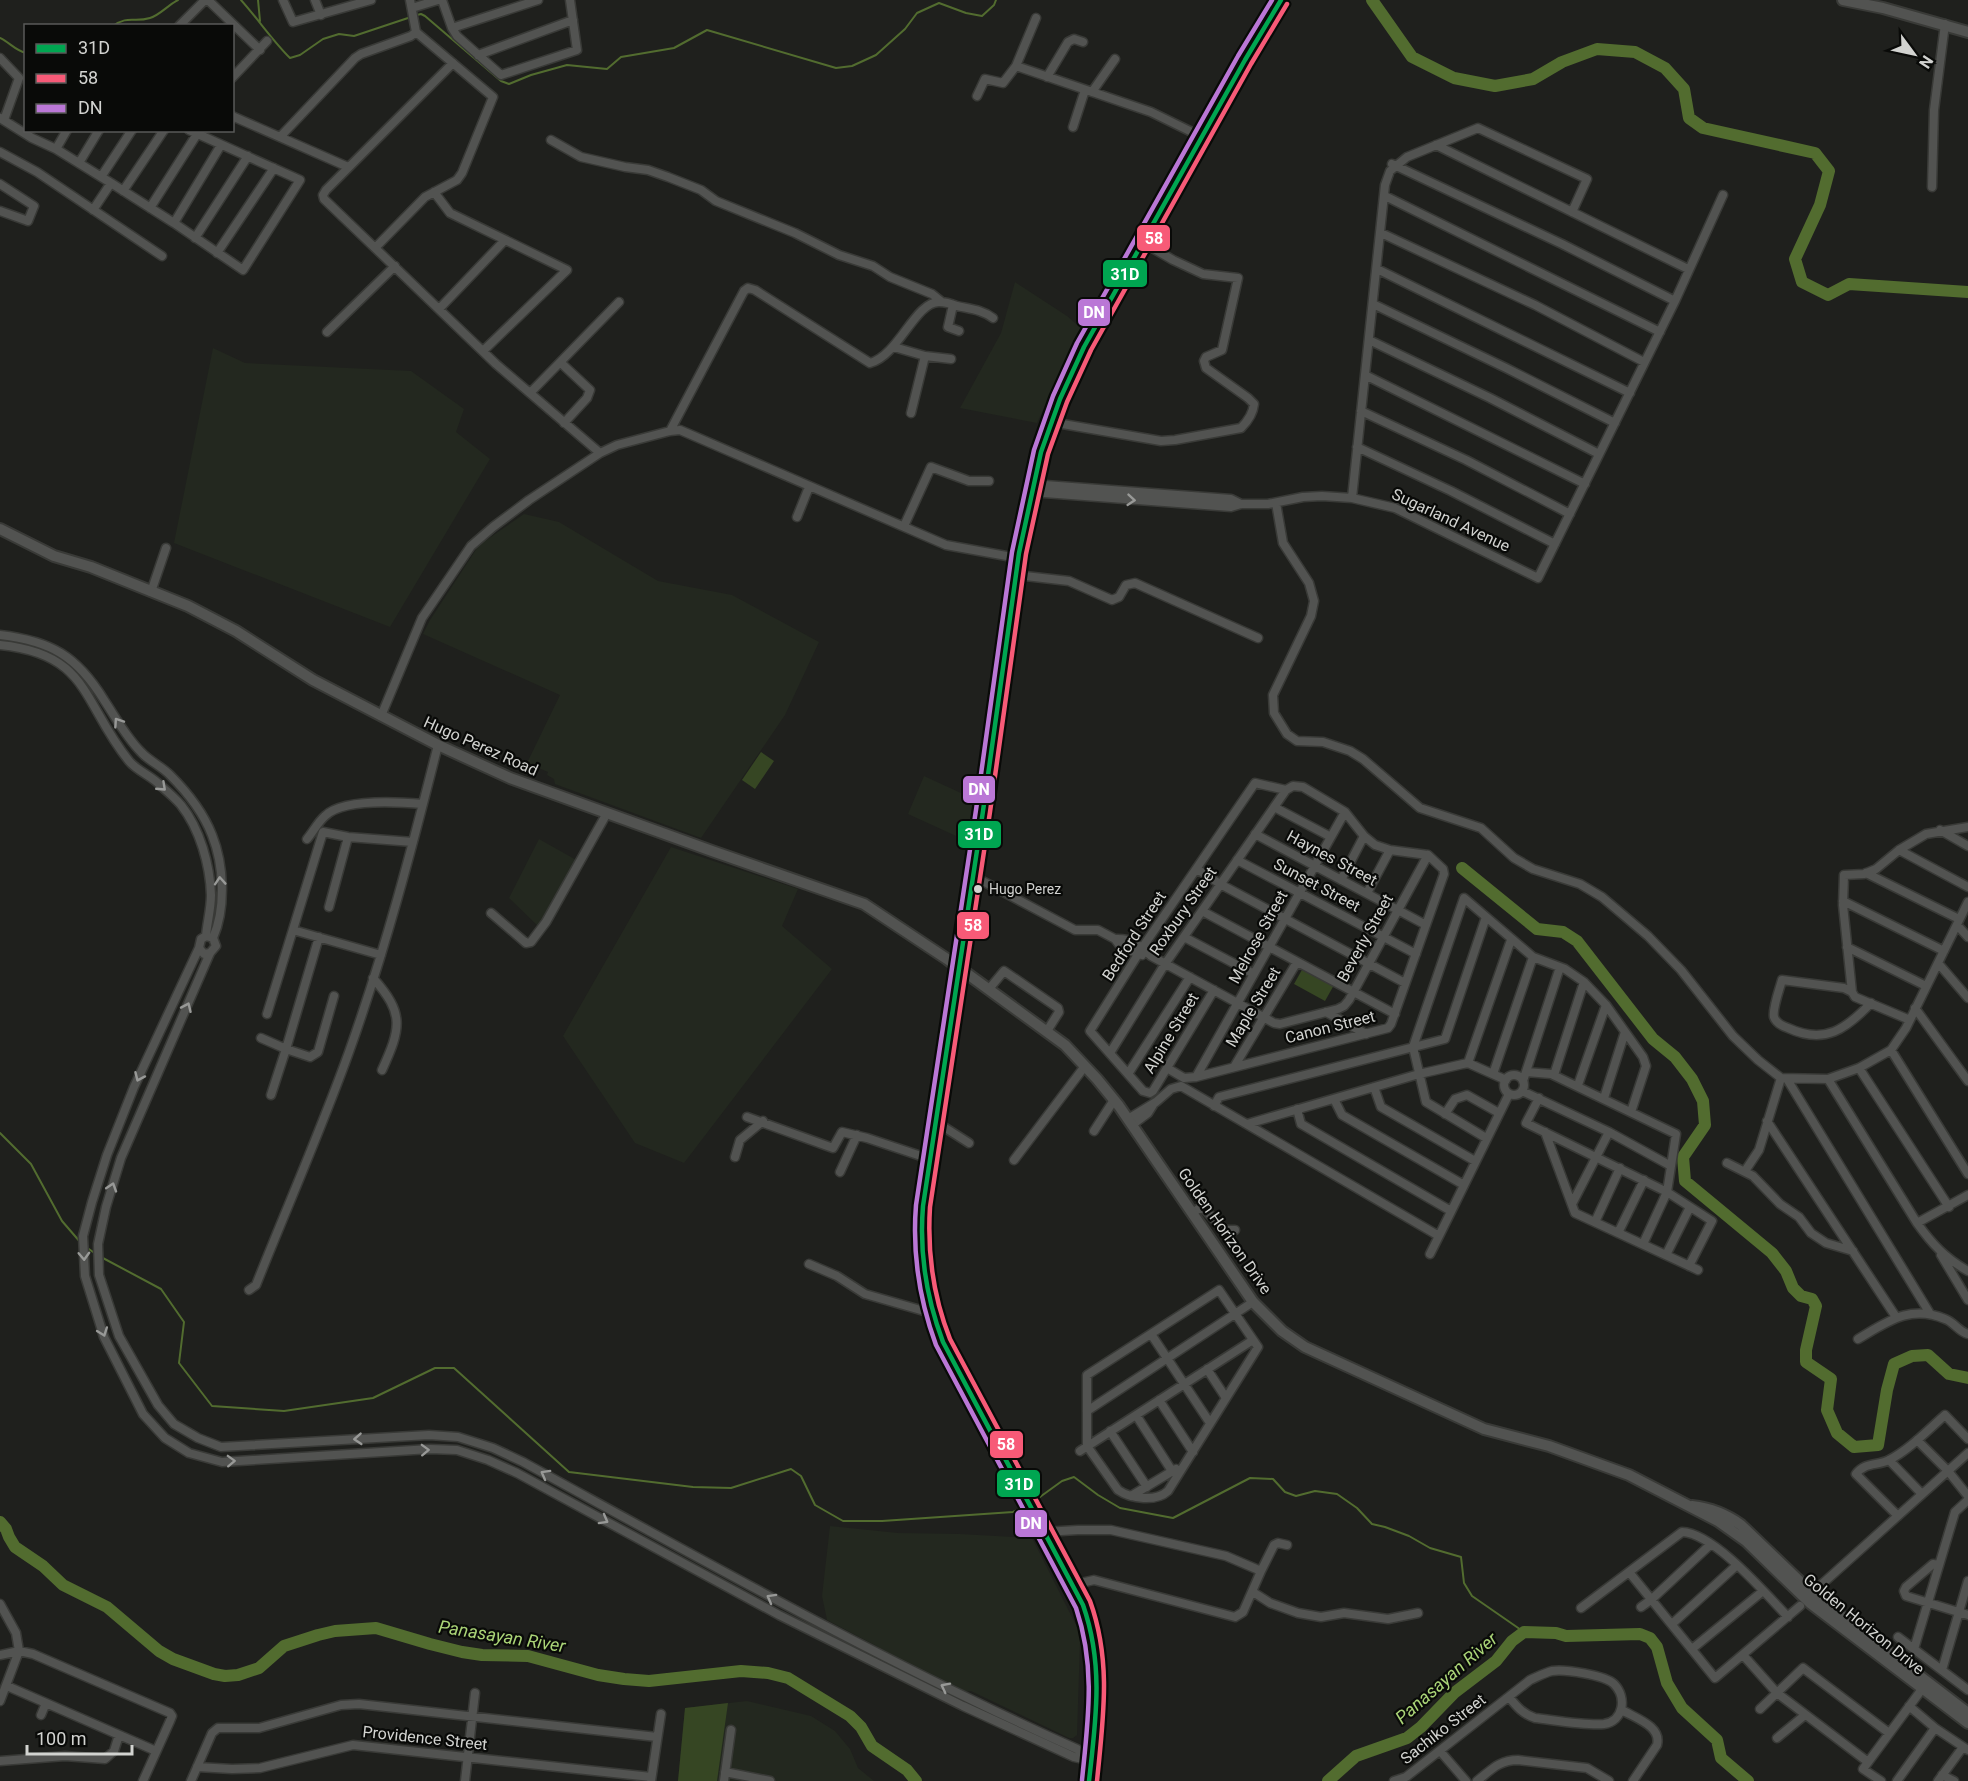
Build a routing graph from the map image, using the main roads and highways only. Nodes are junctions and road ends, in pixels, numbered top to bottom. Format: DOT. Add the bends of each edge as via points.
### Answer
graph roads {
  1 [pos="1281,0"];
  2 [pos="1089,1781"];
  1 -- 2 [label="main road" via="1084,347 1051,422 1031,488 923,1206 920,1240 931,1313 947,1352 1090,1623 1097,1656"];
}
